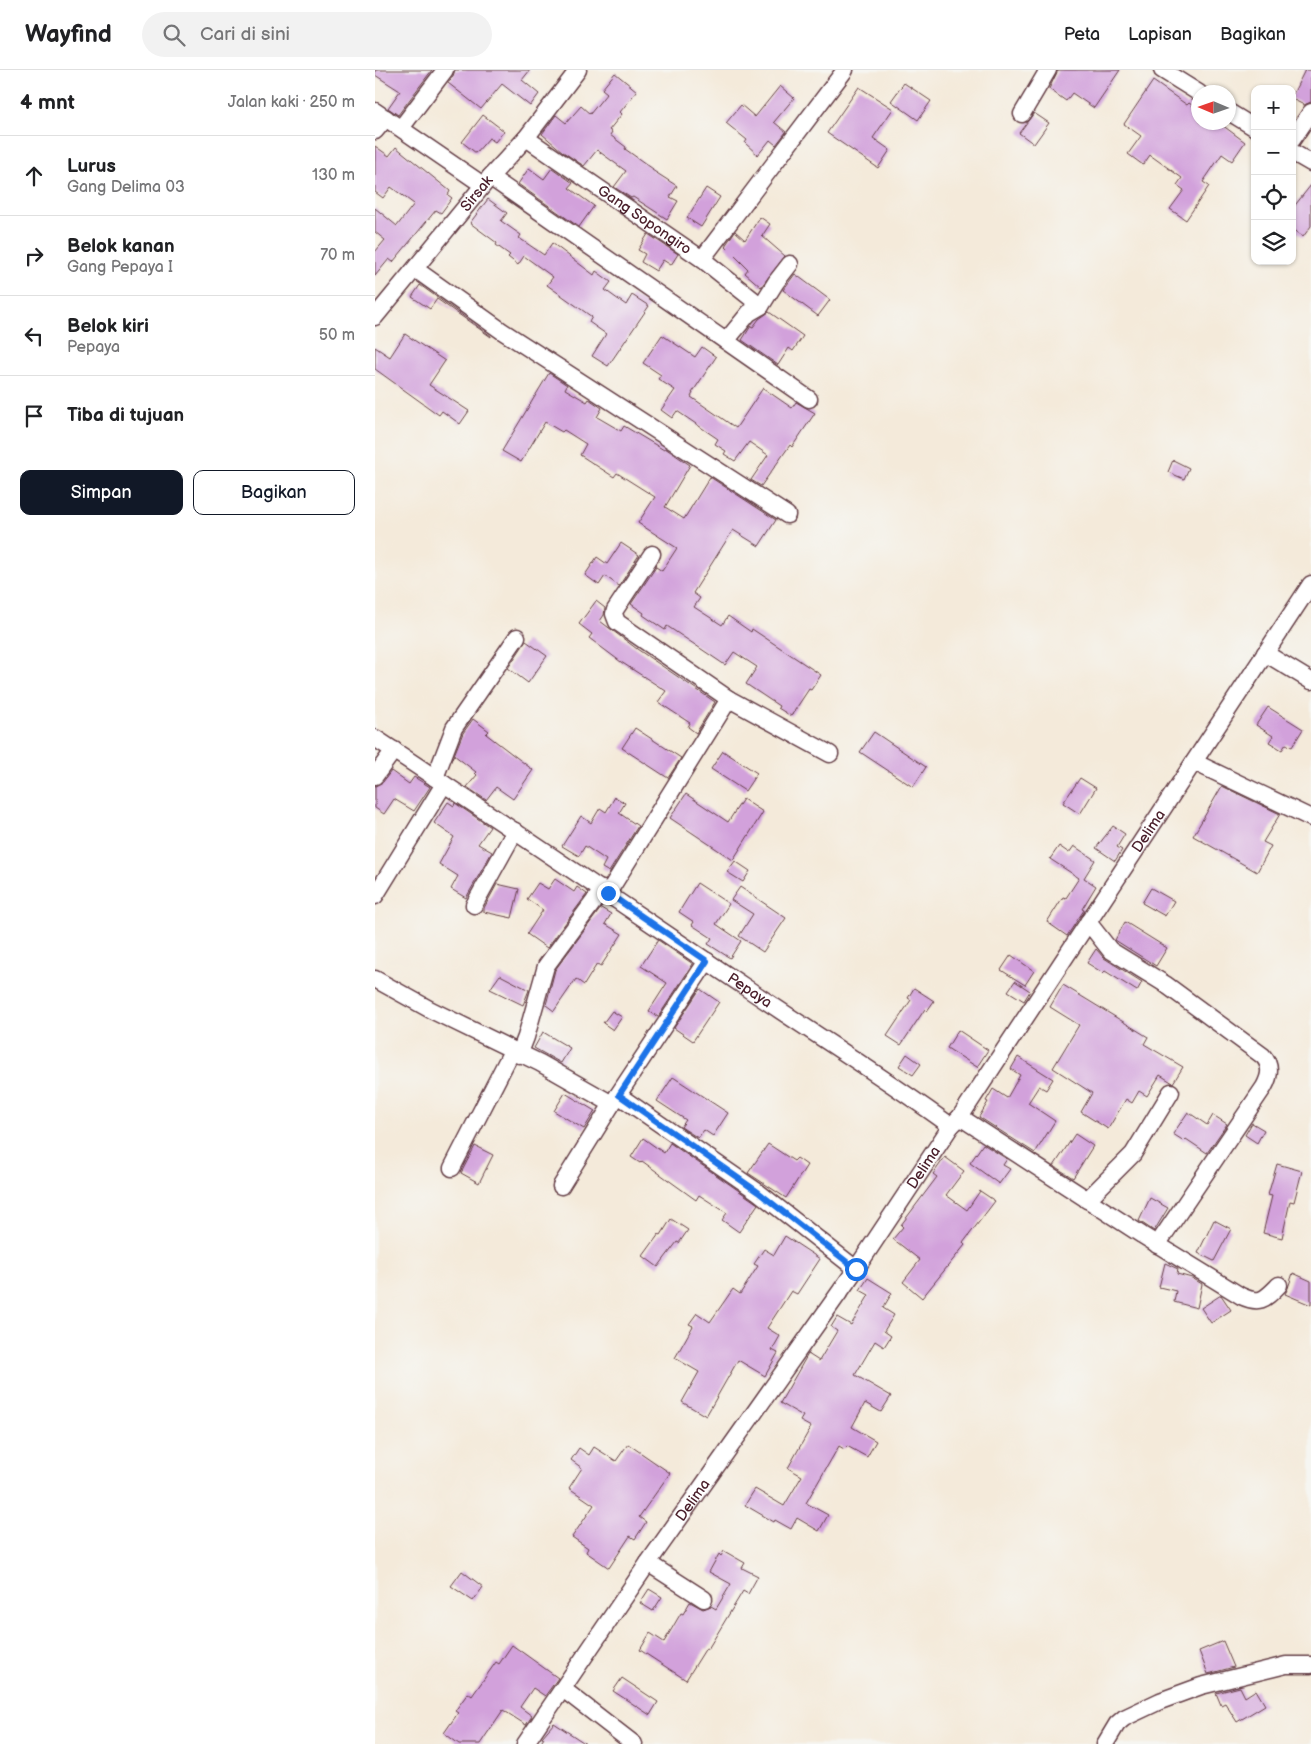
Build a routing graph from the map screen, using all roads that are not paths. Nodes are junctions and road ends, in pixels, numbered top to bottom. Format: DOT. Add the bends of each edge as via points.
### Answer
graph roads {
  1 [pos="445,70"];
  2 [pos="578,70"];
  3 [pos="845,70"];
  4 [pos="1049,70"];
  5 [pos="1162,70"];
  6 [pos="1191,88"];
  7 [pos="1311,112"];
  8 [pos="1022,114"];
  9 [pos="1236,116"];
  10 [pos="379,120"];
  11 [pos="1251,126"];
  12 [pos="401,128"];
  13 [pos="1296,134"];
  14 [pos="526,138"];
  15 [pos="1296,154"];
  16 [pos="1311,163"];
  17 [pos="486,181"];
  18 [pos="702,259"];
  19 [pos="790,264"];
  20 [pos="415,269"];
  21 [pos="761,306"];
  22 [pos="375,317"];
  23 [pos="726,341"];
  24 [pos="809,399"];
  25 [pos="787,515"];
  26 [pos="652,554"];
  27 [pos="1311,584"];
  28 [pos="517,637"];
  29 [pos="1265,653"];
  30 [pos="1311,681"];
  31 [pos="729,700"];
  32 [pos="375,738"];
  33 [pos="394,750"];
  34 [pos="830,754"];
  35 [pos="1194,762"];
  36 [pos="375,776"];
  37 [pos="439,781"];
  38 [pos="1311,818"];
  39 [pos="515,831"];
  40 [pos="606,891"];
  41 [pos="375,896"];
  42 [pos="474,905"];
  43 [pos="1088,922"];
  44 [pos="707,961"];
  45 [pos="375,979"];
  46 [pos="515,1053"];
  47 [pos="1171,1092"];
  48 [pos="615,1100"];
  49 [pos="955,1122"];
  50 [pos="452,1168"];
  51 [pos="561,1186"];
  52 [pos="1087,1200"];
  53 [pos="1157,1245"];
  54 [pos="856,1269"];
  55 [pos="1279,1285"];
  56 [pos="648,1562"];
  57 [pos="704,1599"];
  58 [pos="1311,1665"];
  59 [pos="563,1689"];
  60 [pos="525,1744"];
  61 [pos="634,1744"];
  62 [pos="1105,1744"];
  1 -- 12 [label="street"];
  2 -- 14 [label="street, Sirsak"];
  3 -- 18 [label="street"];
  4 -- 8 [label="street"];
  5 -- 6 [label="street"];
  7 -- 13 [label="street"];
  9 -- 11 [label="street"];
  10 -- 12 [label="street"];
  12 -- 17 [label="street"];
  14 -- 17 [label="street, Sirsak"];
  14 -- 18 [label="street, Gang Sopongiro"];
  15 -- 16 [label="street"];
  17 -- 20 [label="street, Sirsak"];
  17 -- 23 [label="street"];
  18 -- 21 [label="street, Gang Sopongiro"];
  19 -- 21 [label="street"];
  20 -- 22 [label="street, Sirsak"];
  20 -- 25 [label="street" via="511,337"];
  21 -- 23 [label="street" via="749,313"];
  23 -- 24 [label="street"];
  26 -- 31 [label="street" via="615,610 615,619"];
  27 -- 29 [label="street, Delima"];
  28 -- 37 [label="street" via="454,728"];
  29 -- 30 [label="street"];
  29 -- 35 [label="street, Delima"];
  31 -- 34 [label="street"];
  31 -- 40 [label="street"];
  32 -- 33 [label="street, Pepaya"];
  33 -- 36 [label="street"];
  33 -- 37 [label="street, Pepaya"];
  35 -- 38 [label="street"];
  35 -- 43 [label="street, Delima"];
  37 -- 39 [label="street, Pepaya"];
  37 -- 41 [label="street"];
  39 -- 40 [label="street, Pepaya"];
  39 -- 42 [label="street"];
  40 -- 44 [label="street, Pepaya"];
  40 -- 46 [label="street" via="546,966 527,1037"];
  43 -- 49 [label="street, Delima"];
  43 -- 53 [label="street" via="1110,950 1165,984 1268,1061 1270,1072 1264,1087"];
  44 -- 48 [label="street"];
  44 -- 49 [label="street, Pepaya"];
  45 -- 46 [label="street"];
  46 -- 48 [label="street"];
  46 -- 50 [label="street"];
  47 -- 52 [label="street" via="1133,1154"];
  48 -- 51 [label="street"];
  48 -- 54 [label="street" via="758,1192"];
  49 -- 52 [label="street, Pepaya"];
  49 -- 54 [label="street, Delima"];
  52 -- 53 [label="street, Pepaya"];
  53 -- 55 [label="street, Pepaya" via="1250,1300 1267,1298"];
  54 -- 56 [label="street, Delima"];
  56 -- 57 [label="street"];
  56 -- 59 [label="street, Delima"];
  58 -- 62 [label="street" via="1286,1664 1201,1686 1160,1701 1117,1724"];
  59 -- 60 [label="street, Delima"];
  59 -- 61 [label="street"];
}
